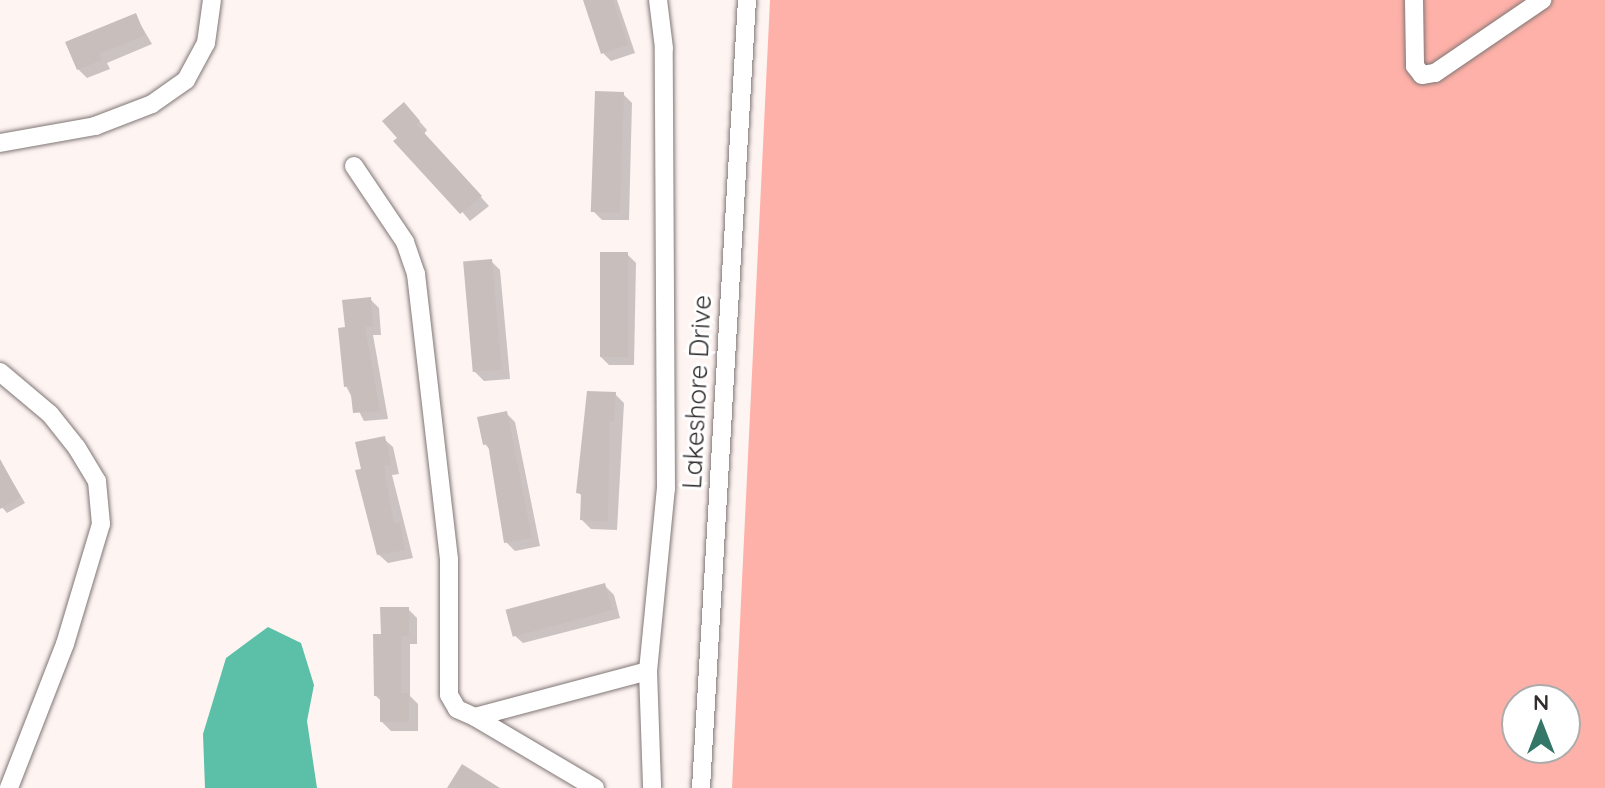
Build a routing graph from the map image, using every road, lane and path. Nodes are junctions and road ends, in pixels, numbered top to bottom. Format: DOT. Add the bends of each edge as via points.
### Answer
graph roads {
  1 [pos="212,0"];
  2 [pos="658,0"];
  3 [pos="747,0"];
  4 [pos="1414,0"];
  5 [pos="1542,0"];
  6 [pos="0,143"];
  7 [pos="354,166"];
  8 [pos="0,372"];
  9 [pos="648,671"];
  10 [pos="475,717"];
  11 [pos="9,788"];
  12 [pos="595,788"];
  13 [pos="652,788"];
  14 [pos="701,788"];
  1 -- 6 [label="street" via="206,43 186,80 152,104 95,126"];
  2 -- 9 [label="street, Lakeshore Drive" via="664,48 666,489"];
  3 -- 14 [label="street, Lakeshore Drive"];
  4 -- 5 [label="street" via="1415,66 1422,75 1435,73"];
  7 -- 10 [label="street" via="405,242 416,274 449,559 449,695 457,709"];
  8 -- 11 [label="street" via="50,414 77,448 97,481 101,524 65,644"];
  9 -- 10 [label="street"];
  9 -- 13 [label="street, Lakeshore Drive"];
  10 -- 12 [label="street"];
}
